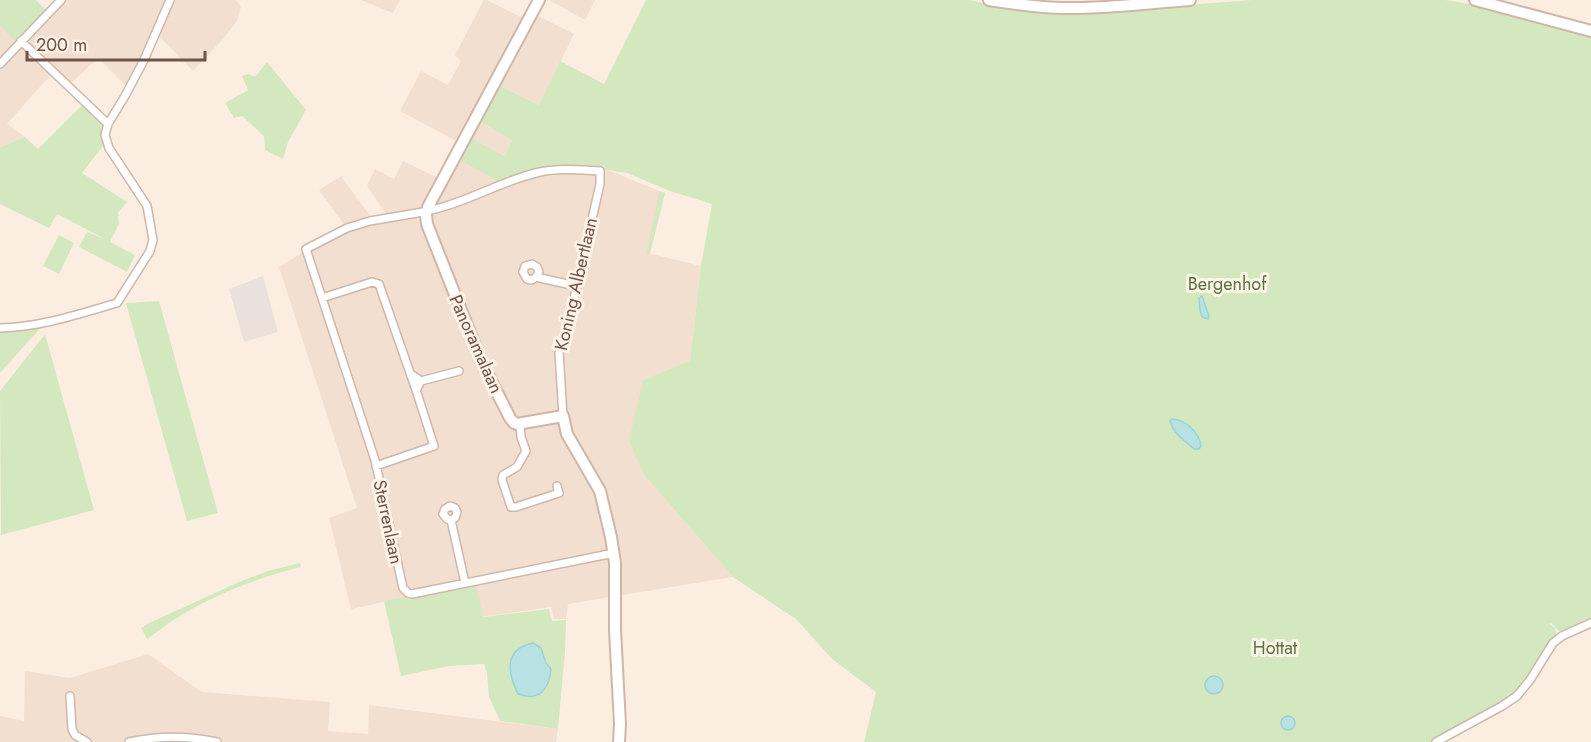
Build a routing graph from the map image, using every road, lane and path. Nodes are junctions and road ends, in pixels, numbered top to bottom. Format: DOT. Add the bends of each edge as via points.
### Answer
graph roads {
  1 [pos="62,0"];
  2 [pos="170,0"];
  3 [pos="539,0"];
  4 [pos="989,0"];
  5 [pos="1190,0"];
  6 [pos="1475,0"];
  7 [pos="1591,32"];
  8 [pos="21,41"];
  9 [pos="0,64"];
  10 [pos="108,124"];
  11 [pos="427,211"];
  12 [pos="537,277"];
  13 [pos="576,286"];
  14 [pos="322,298"];
  15 [pos="0,328"];
  16 [pos="459,371"];
  17 [pos="412,375"];
  18 [pos="421,381"];
  19 [pos="416,390"];
  20 [pos="563,416"];
  21 [pos="520,424"];
  22 [pos="376,466"];
  23 [pos="557,486"];
  24 [pos="451,520"];
  25 [pos="614,553"];
  26 [pos="465,583"];
  27 [pos="1591,623"];
  28 [pos="70,696"];
  29 [pos="87,742"];
  30 [pos="129,742"];
  31 [pos="217,742"];
  32 [pos="620,742"];
  33 [pos="1436,742"];
  1 -- 8 [label="street"];
  2 -- 10 [label="street" via="144,60"];
  3 -- 11 [label="street"];
  4 -- 5 [label="street" via="1064,9"];
  6 -- 7 [label="street"];
  8 -- 9 [label="street"];
  8 -- 10 [label="street"];
  10 -- 15 [label="street" via="105,135 109,148 147,206 153,240 150,251 117,303 51,322"];
  11 -- 13 [label="street, Koning Albertlaan" via="457,204 538,172 600,171"];
  11 -- 14 [label="street, Sterrenlaan" via="347,228 306,249"];
  11 -- 21 [label="street, Panoramalaan" via="427,224 482,363 510,418"];
  12 -- 13 [label="street"];
  13 -- 20 [label="street, Koning Albertlaan" via="559,352"];
  14 -- 17 [label="street" via="372,282 379,284"];
  14 -- 22 [label="street, Sterrenlaan"];
  16 -- 18 [label="street"];
  17 -- 18 [label="street"];
  17 -- 19 [label="street"];
  18 -- 19 [label="street"];
  19 -- 22 [label="street" via="434,446"];
  20 -- 21 [label="street"];
  20 -- 25 [label="street, Koning Albertlaan" via="567,434 600,491"];
  21 -- 23 [label="street" via="526,452 502,480 511,507 559,493"];
  22 -- 26 [label="street, Sterrenlaan" via="405,591 412,594"];
  24 -- 26 [label="street"];
  25 -- 26 [label="street, Sterrenlaan"];
  25 -- 32 [label="street, Koning Albertlaan"];
  27 -- 33 [label="street" via="1553,643 1517,696"];
  28 -- 29 [label="street" via="72,729"];
  30 -- 31 [label="street" via="168,738"];
}
